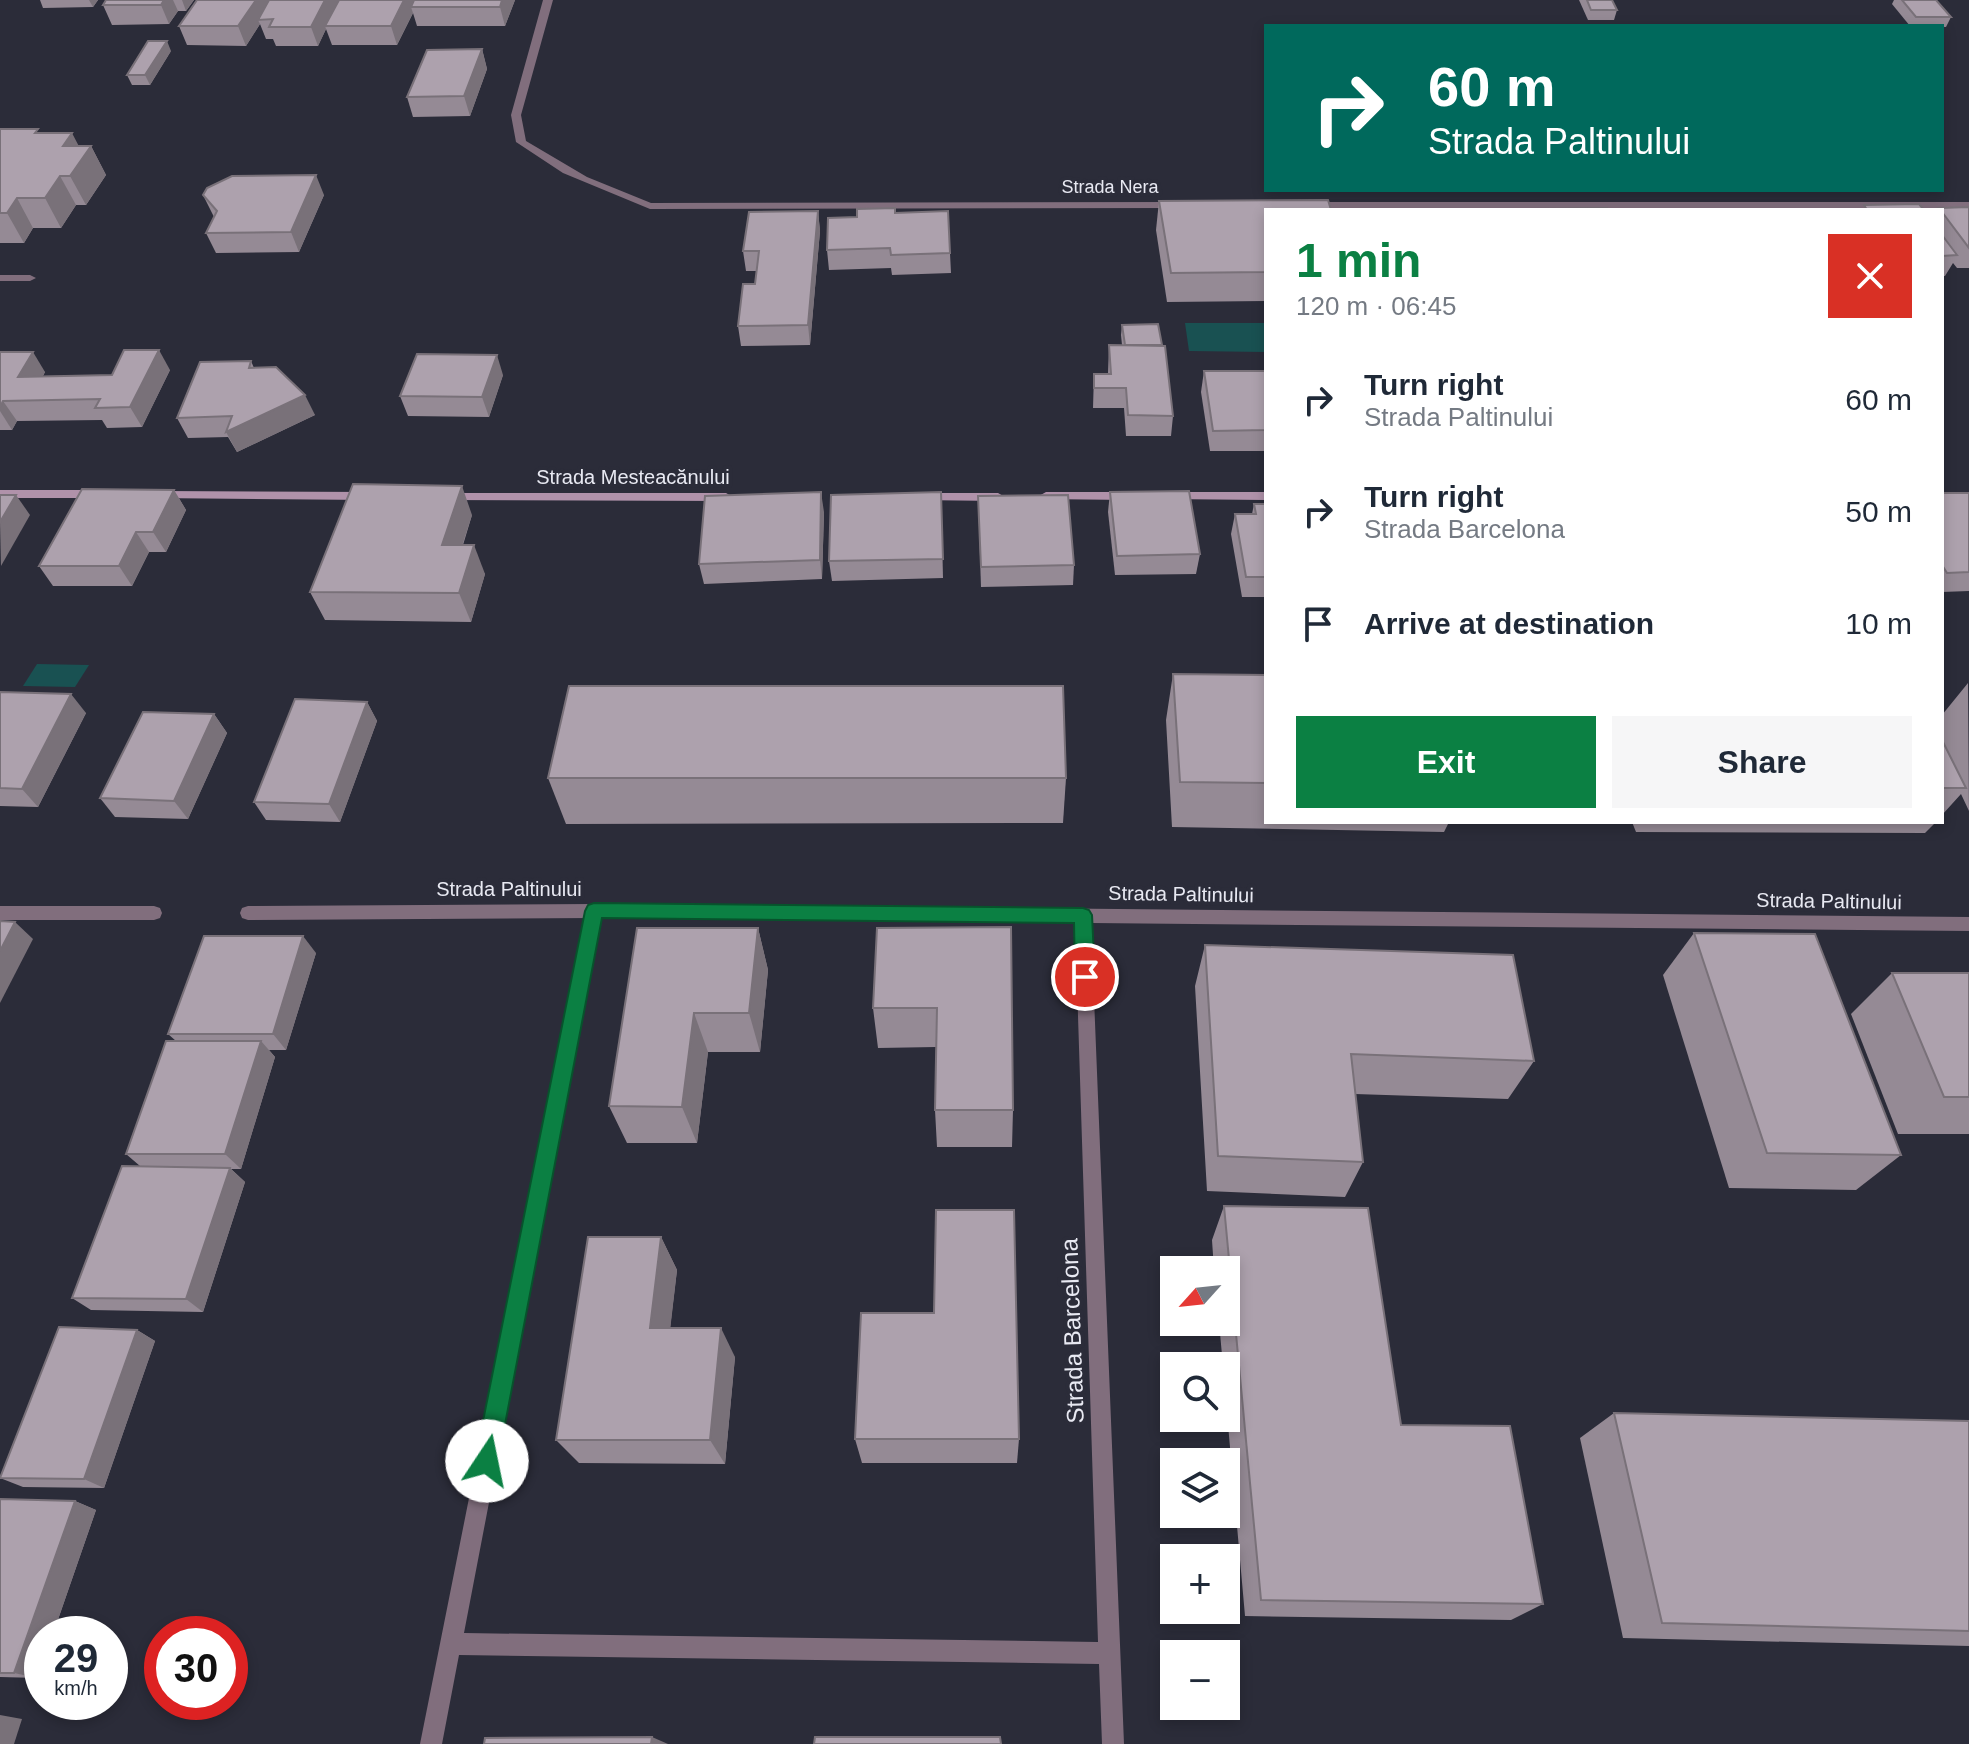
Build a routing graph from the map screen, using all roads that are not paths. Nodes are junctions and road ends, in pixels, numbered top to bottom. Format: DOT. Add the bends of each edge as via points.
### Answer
graph roads {
  1 [pos="548,0"];
  2 [pos="1191,205"];
  3 [pos="1302,205"];
  4 [pos="1969,205"];
  5 [pos="0,278"];
  6 [pos="30,278"];
  7 [pos="0,494"];
  8 [pos="107,494"];
  9 [pos="138,495"];
  10 [pos="380,496"];
  11 [pos="425,496"];
  12 [pos="1015,496"];
  13 [pos="1031,496"];
  14 [pos="1141,496"];
  15 [pos="1156,496"];
  16 [pos="1264,496"];
  17 [pos="733,497"];
  18 [pos="906,497"];
  19 [pos="594,911"];
  20 [pos="0,913"];
  21 [pos="154,913"];
  22 [pos="248,913"];
  23 [pos="1083,915"];
  24 [pos="1969,924"];
  25 [pos="451,1644"];
  26 [pos="1109,1653"];
  27 [pos="431,1744"];
  28 [pos="1113,1744"];
  1 -- 2 [label="street, Strada Nera" via="516,115 521,142 591,185 650,206"];
  3 -- 4 [label="street"];
  5 -- 6 [label="street"];
  7 -- 8 [label="street"];
  9 -- 10 [label="street"];
  11 -- 17 [label="street, Strada Mesteacănului"];
  12 -- 18 [label="street"];
  13 -- 14 [label="street"];
  15 -- 16 [label="street"];
  19 -- 22 [label="street, Strada Paltinului"];
  19 -- 23 [label="street, Strada Paltinului"];
  19 -- 25 [label="street"];
  20 -- 21 [label="street"];
  23 -- 24 [label="street, Strada Paltinului"];
  23 -- 26 [label="street, Strada Barcelona"];
  25 -- 26 [label="street"];
  25 -- 27 [label="street"];
  26 -- 28 [label="street, Strada Barcelona"];
}
